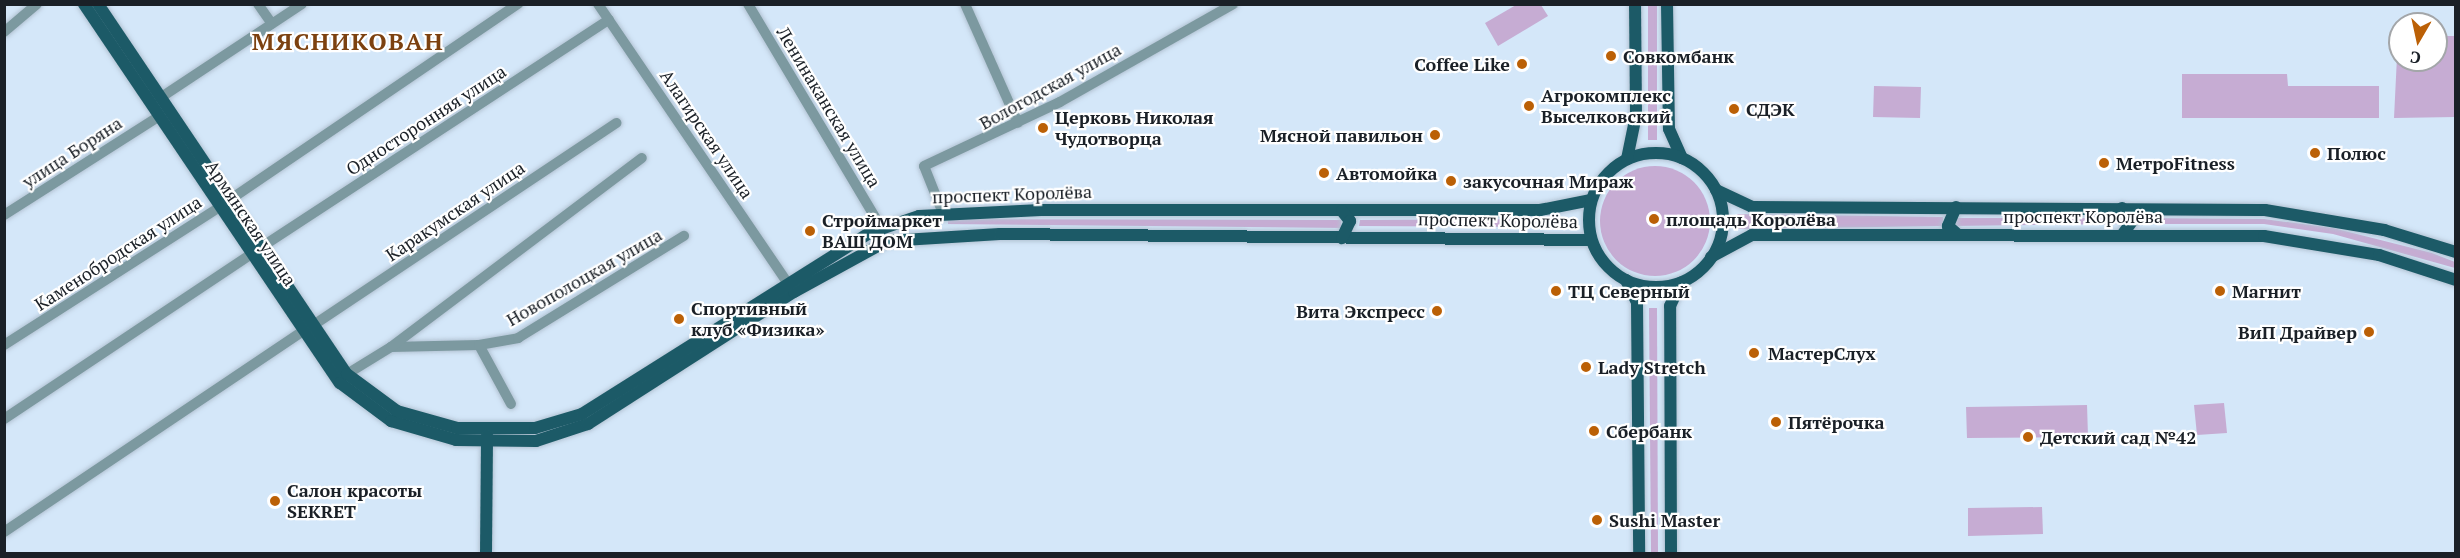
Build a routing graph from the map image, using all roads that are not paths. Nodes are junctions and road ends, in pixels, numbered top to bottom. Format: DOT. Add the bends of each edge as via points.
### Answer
graph roads {
  1 [pos="37,4"];
  2 [pos="84,4"];
  3 [pos="98,4"];
  4 [pos="258,4"];
  5 [pos="302,4"];
  6 [pos="518,4"];
  7 [pos="598,4"];
  8 [pos="748,4"];
  9 [pos="1233,4"];
  10 [pos="1635,4"];
  11 [pos="1667,4"];
  12 [pos="970,6"];
  13 [pos="609,20"];
  14 [pos="272,24"];
  15 [pos="4,32"];
  16 [pos="160,98"];
  17 [pos="158,117"];
  18 [pos="616,123"];
  19 [pos="1018,123"];
  20 [pos="642,158"];
  21 [pos="1682,158"];
  22 [pos="1627,159"];
  23 [pos="1716,190"];
  24 [pos="1591,200"];
  25 [pos="223,204"];
  26 [pos="1956,207"];
  27 [pos="2122,208"];
  28 [pos="942,211"];
  29 [pos="1342,211"];
  30 [pos="4,215"];
  31 [pos="881,227"];
  32 [pos="1956,233"];
  33 [pos="2123,234"];
  34 [pos="946,235"];
  35 [pos="684,237"];
  36 [pos="1342,238"];
  37 [pos="1591,240"];
  38 [pos="255,252"];
  39 [pos="2456,252"];
  40 [pos="1711,258"];
  41 [pos="1626,280"];
  42 [pos="2456,280"];
  43 [pos="787,282"];
  44 [pos="1681,282"];
  45 [pos="307,329"];
  46 [pos="4,345"];
  47 [pos="479,345"];
  48 [pos="391,347"];
  49 [pos="347,374"];
  50 [pos="511,404"];
  51 [pos="4,419"];
  52 [pos="419,425"];
  53 [pos="487,437"];
  54 [pos="4,532"];
  55 [pos="486,554"];
  56 [pos="1639,554"];
  57 [pos="1671,554"];
  1 -- 15 [label="street"];
  2 -- 17 [label="main road, Армянская улица"];
  3 -- 16 [label="main road, Армянская улица"];
  4 -- 14 [label="street"];
  5 -- 14 [label="street"];
  6 -- 25 [label="street, Каменобродская улица"];
  7 -- 13 [label="street, Алагирская улица"];
  8 -- 31 [label="street, Ленинаканская улица"];
  9 -- 19 [label="street, Вологодская улица"];
  10 -- 22 [label="main road" via="1636,115"];
  11 -- 21 [label="main road" via="1669,129"];
  12 -- 19 [label="street"];
  13 -- 38 [label="street, Односторонняя улица"];
  13 -- 43 [label="street, Алагирская улица"];
  14 -- 16 [label="street"];
  16 -- 25 [label="main road, Армянская улица"];
  17 -- 25 [label="main road, Армянская улица"];
  17 -- 30 [label="street, улица Боряна"];
  18 -- 45 [label="street, Каракумская улица"];
  19 -- 28 [label="street, Вологодская улица" via="924,166"];
  20 -- 48 [label="street"];
  21 -- 22 [label="main road" via="1653,153"];
  21 -- 23 [label="main road"];
  22 -- 24 [label="main road" via="1609,171"];
  23 -- 26 [label="main road, проспект Королёва" via="1752,207"];
  23 -- 40 [label="main road" via="1723,219"];
  24 -- 29 [label="main road, проспект Королёва" via="1540,210"];
  24 -- 37 [label="main road"];
  25 -- 38 [label="main road, Армянская улица"];
  25 -- 46 [label="street, Каменобродская улица"];
  26 -- 27 [label="main road, проспект Королёва"];
  26 -- 32 [label="main road" via="1947,218"];
  27 -- 33 [label="main road" via="2133,220"];
  27 -- 39 [label="main road, проспект Королёва" via="2265,210 2384,230"];
  28 -- 29 [label="main road, проспект Королёва"];
  28 -- 31 [label="main road, проспект Королёва"];
  28 -- 34 [label="main road" via="940,224"];
  29 -- 36 [label="main road" via="1350,221"];
  31 -- 43 [label="main road, проспект Королёва"];
  32 -- 33 [label="main road, проспект Королёва"];
  32 -- 40 [label="main road, проспект Королёва" via="1752,235"];
  33 -- 42 [label="main road, проспект Королёва" via="2280,238 2386,256"];
  34 -- 36 [label="main road, проспект Королёва"];
  34 -- 53 [label="main road, проспект Королёва" via="887,241 863,250 588,424 536,441"];
  35 -- 47 [label="street, Новополоцкая улица" via="518,338"];
  36 -- 37 [label="main road, проспект Королёва"];
  37 -- 41 [label="main road" via="1602,260"];
  38 -- 45 [label="main road, Армянская улица"];
  38 -- 51 [label="street, Односторонняя улица"];
  40 -- 44 [label="main road"];
  41 -- 44 [label="main road" via="1660,287"];
  41 -- 56 [label="main road" via="1637,303"];
  43 -- 53 [label="main road, проспект Королёва" via="582,414 543,427"];
  44 -- 57 [label="main road" via="1670,306"];
  45 -- 49 [label="main road, Армянская улица"];
  45 -- 52 [label="main road, Армянская улица" via="340,383 369,408"];
  45 -- 54 [label="street, Каракумская улица"];
  47 -- 48 [label="street, Новополоцкая улица"];
  47 -- 50 [label="street"];
  48 -- 49 [label="street"];
  49 -- 52 [label="main road, Армянская улица"];
  52 -- 53 [label="main road, проспект Королёва"];
  53 -- 55 [label="main road"];
}
